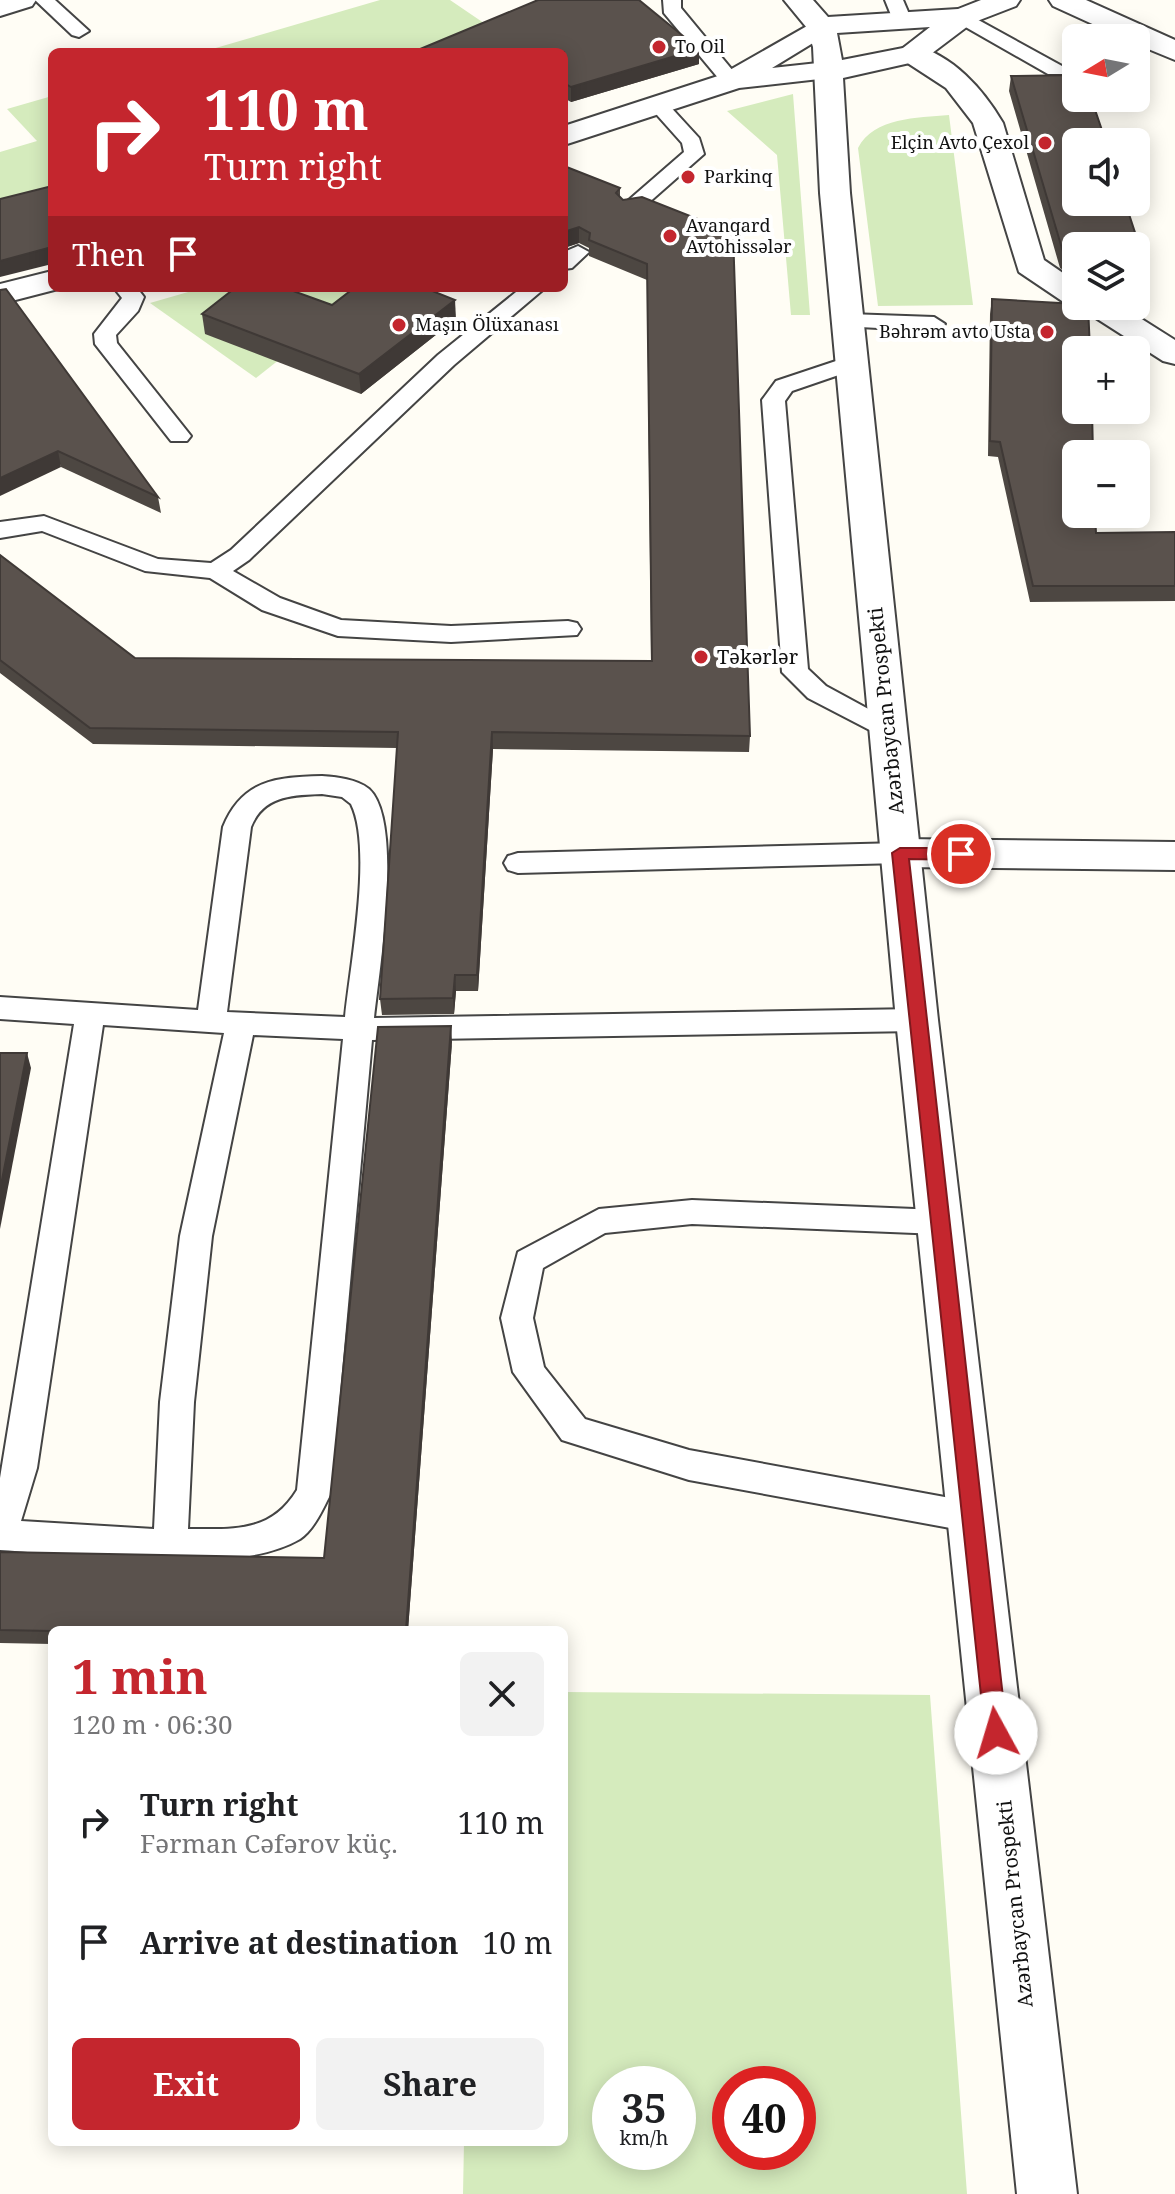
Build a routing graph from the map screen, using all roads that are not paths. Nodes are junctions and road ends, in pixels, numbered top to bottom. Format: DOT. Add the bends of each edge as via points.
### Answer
graph roads {
  1 [pos="22,0"];
  2 [pos="44,0"];
  3 [pos="672,0"];
  4 [pos="1006,0"];
  5 [pos="1063,0"];
  6 [pos="0,8"];
  7 [pos="898,10"];
  8 [pos="809,13"];
  9 [pos="962,17"];
  10 [pos="79,31"];
  11 [pos="1173,49"];
  12 [pos="913,54"];
  13 [pos="1055,70"];
  14 [pos="827,71"];
  15 [pos="731,81"];
  16 [pos="659,106"];
  17 [pos="568,135"];
  18 [pos="630,209"];
  19 [pos="48,282"];
  20 [pos="1062,287"];
  21 [pos="129,292"];
  22 [pos="529,292"];
  23 [pos="0,294"];
  24 [pos="1121,320"];
  25 [pos="934,324"];
  26 [pos="852,342"];
  27 [pos="1175,354"];
  28 [pos="179,436"];
  29 [pos="0,530"];
  30 [pos="216,571"];
  31 [pos="568,629"];
  32 [pos="887,730"];
  33 [pos="900,853"];
  34 [pos="1175,856"];
  35 [pos="518,863"];
  36 [pos="0,1008"];
  37 [pos="90,1013"];
  38 [pos="917,1020"];
  39 [pos="226,1022"];
  40 [pos="360,1029"];
  41 [pos="939,1222"];
  42 [pos="972,1517"];
  43 [pos="1,1535"];
  44 [pos="170,1544"];
  45 [pos="1047,2194"];
  1 -- 6 [label="street"];
  2 -- 10 [label="lane"];
  3 -- 15 [label="lane" via="671,9"];
  4 -- 9 [label="street"];
  5 -- 11 [label="street"];
  7 -- 8 [label="street"];
  7 -- 9 [label="street"];
  8 -- 14 [label="street, Azərbaycan Prospekti" via="825,35"];
  8 -- 15 [label="street"];
  9 -- 12 [label="street"];
  9 -- 13 [label="lane"];
  12 -- 14 [label="street"];
  12 -- 20 [label="street" via="962,83 977,101 1030,265"];
  14 -- 15 [label="street"];
  14 -- 26 [label="street, Azərbaycan Prospekti"];
  15 -- 16 [label="street"];
  16 -- 17 [label="street"];
  16 -- 18 [label="lane" via="692,142 694,154"];
  19 -- 23 [label="street"];
  21 -- 28 [label="lane" via="130,306 105,334 106,344"];
  22 -- 30 [label="lane" via="446,360 240,555"];
  24 -- 27 [label="street"];
  25 -- 26 [label="lane"];
  26 -- 32 [label="street, Azərbaycan Prospekti"];
  26 -- 32 [label="lane" via="784,386 773,400 795,672 817,692"];
  29 -- 30 [label="lane" via="44,523 154,566"];
  30 -- 31 [label="lane" via="271,604 338,628 451,634"];
  32 -- 33 [label="street, Azərbaycan Prospekti"];
  33 -- 34 [label="street"];
  33 -- 35 [label="lane"];
  33 -- 38 [label="street, Azərbaycan Prospekti"];
  36 -- 37 [label="lane"];
  37 -- 39 [label="lane"];
  37 -- 43 [label="lane" via="20,1468"];
  38 -- 40 [label="lane"];
  38 -- 41 [label="street, Azərbaycan Prospekti"];
  39 -- 40 [label="lane"];
  39 -- 40 [label="lane" via="237,827 248,803 282,788 332,784 359,794 369,811 374,870"];
  39 -- 44 [label="lane" via="177,1402"];
  40 -- 44 [label="lane" via="314,1493 290,1527 256,1541"];
  41 -- 42 [label="street, Azərbaycan Prospekti"];
  41 -- 42 [label="lane" via="692,1212 599,1221 529,1261 517,1318 529,1372 574,1430 689,1465"];
  42 -- 45 [label="street, Azərbaycan Prospekti"];
  43 -- 44 [label="lane"];
}
